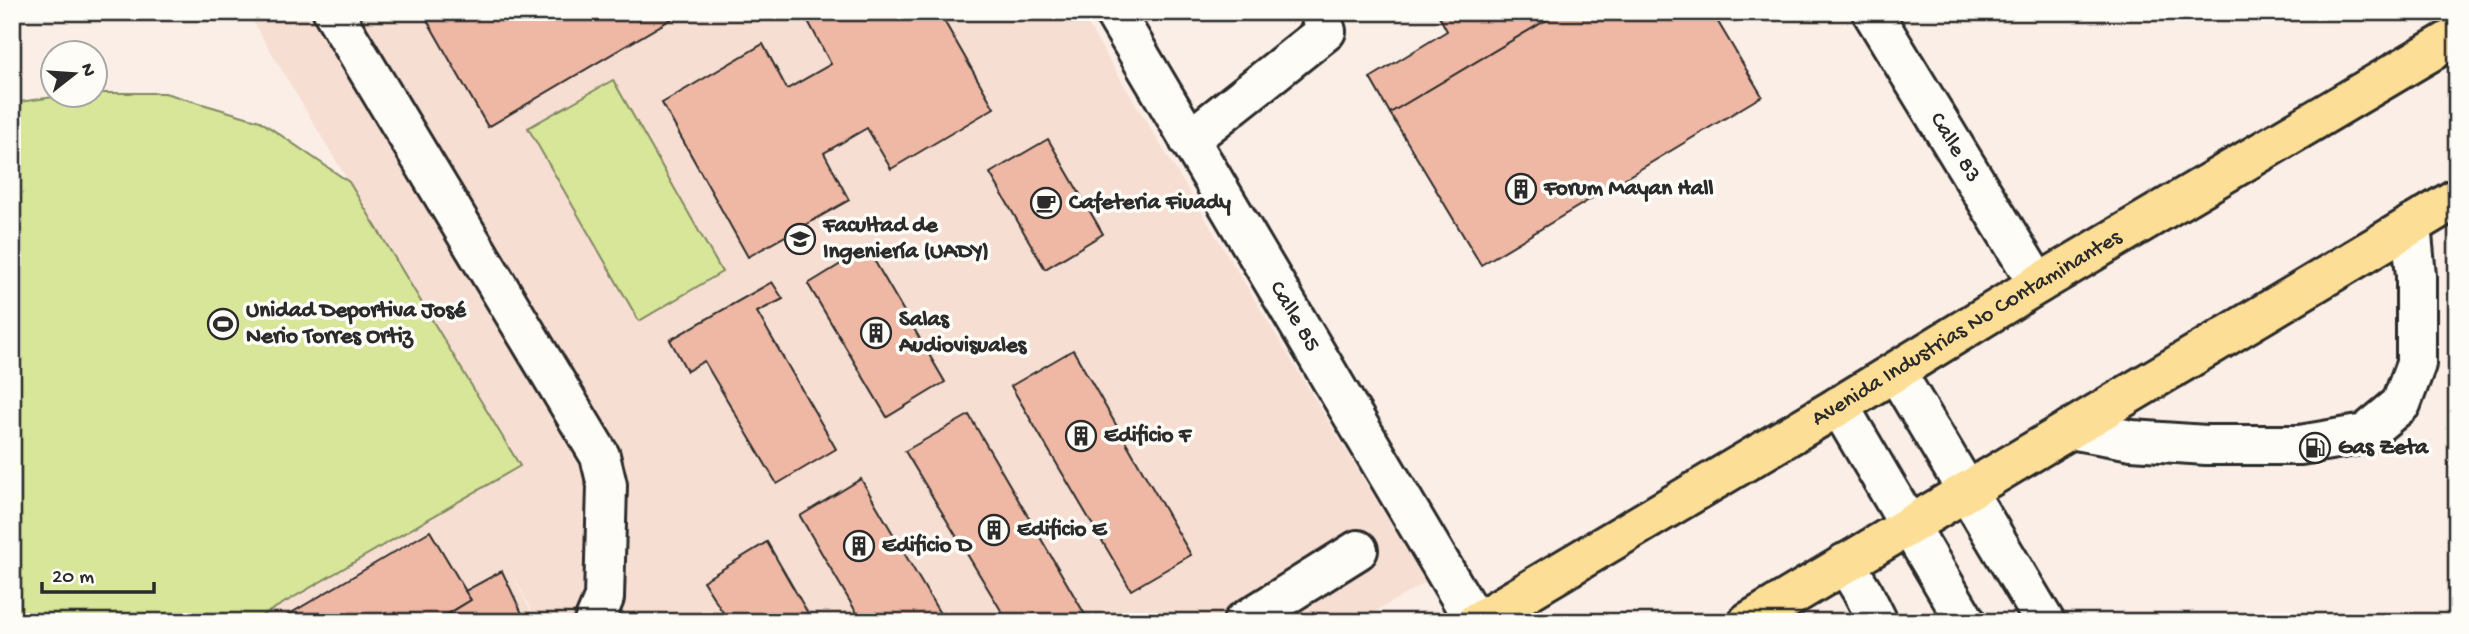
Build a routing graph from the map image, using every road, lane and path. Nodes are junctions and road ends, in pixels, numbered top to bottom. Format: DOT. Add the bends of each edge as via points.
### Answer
graph roads {
  1 [pos="333,12"];
  2 [pos="1114,12"];
  3 [pos="1319,12"];
  4 [pos="1872,12"];
  5 [pos="2457,36"];
  6 [pos="1189,140"];
  7 [pos="2457,198"];
  8 [pos="2412,225"];
  9 [pos="2038,284"];
  10 [pos="1896,372"];
  11 [pos="1839,406"];
  12 [pos="2070,429"];
  13 [pos="1966,491"];
  14 [pos="1908,526"];
  15 [pos="1358,550"];
  16 [pos="1845,564"];
  17 [pos="594,622"];
  18 [pos="1243,622"];
  19 [pos="1476,622"];
  20 [pos="1748,622"];
  21 [pos="1878,622"];
  22 [pos="1966,622"];
  23 [pos="2045,622"];
  1 -- 17 [label="street" via="600,456 607,485 604,598"];
  2 -- 6 [label="street, Calle 85"];
  3 -- 6 [label="street" via="1326,31"];
  4 -- 9 [label="street, Calle 83"];
  5 -- 9 [label="main road, Avenida Industrias No Contaminantes"];
  6 -- 19 [label="street, Calle 85"];
  7 -- 8 [label="main road"];
  8 -- 12 [label="main road"];
  8 -- 12 [label="street" via="2416,364 2401,404 2365,434 2300,445 2206,445 2132,440"];
  9 -- 10 [label="main road, Avenida Industrias No Contaminantes"];
  10 -- 11 [label="main road, Avenida Industrias No Contaminantes"];
  10 -- 13 [label="street"];
  11 -- 14 [label="street"];
  11 -- 19 [label="main road, Avenida Industrias No Contaminantes"];
  12 -- 13 [label="main road"];
  13 -- 14 [label="main road"];
  13 -- 23 [label="street"];
  14 -- 16 [label="main road"];
  14 -- 22 [label="street"];
  15 -- 18 [label="street"];
  16 -- 20 [label="main road"];
  16 -- 21 [label="street"];
}
